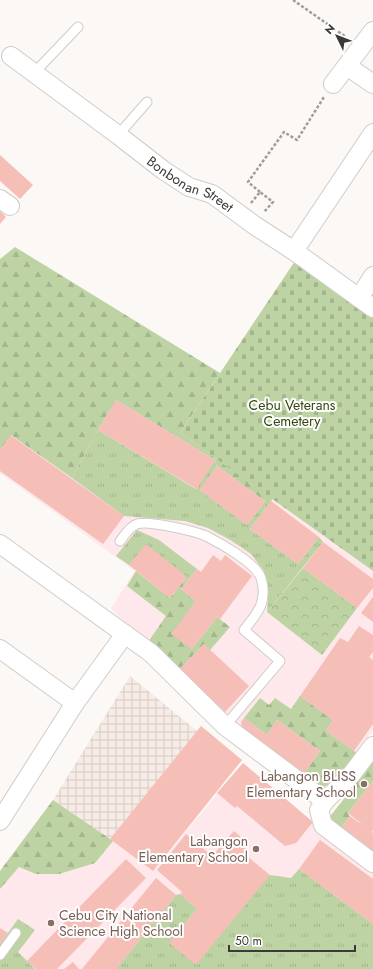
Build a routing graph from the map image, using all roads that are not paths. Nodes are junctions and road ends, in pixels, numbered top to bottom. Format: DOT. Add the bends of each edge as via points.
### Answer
graph roads {
  1 [pos="78,27"];
  2 [pos="373,31"];
  3 [pos="11,56"];
  4 [pos="347,66"];
  5 [pos="34,73"];
  6 [pos="333,84"];
  7 [pos="373,84"];
  8 [pos="147,102"];
  9 [pos="373,133"];
  10 [pos="118,135"];
  11 [pos="294,251"];
  12 [pos="373,276"];
  13 [pos="366,303"];
  14 [pos="120,541"];
  15 [pos="0,544"];
  16 [pos="125,634"];
  17 [pos="1,652"];
  18 [pos="75,703"];
  19 [pos="226,726"];
  20 [pos="373,746"];
  21 [pos="326,801"];
  22 [pos="0,821"];
  23 [pos="373,863"];
  24 [pos="16,932"];
  25 [pos="0,955"];
  1 -- 5 [label="lane"];
  2 -- 4 [label="street"];
  3 -- 5 [label="street, Bonbonan Street"];
  4 -- 6 [label="street"];
  4 -- 7 [label="street"];
  5 -- 10 [label="street, Bonbonan Street"];
  8 -- 10 [label="lane"];
  9 -- 11 [label="street"];
  10 -- 11 [label="street, Bonbonan Street" via="163,170 189,187 212,194"];
  11 -- 13 [label="street, Bonbonan Street"];
  12 -- 13 [label="street"];
  14 -- 19 [label="lane" via="138,523 162,525 205,536 248,561 257,570 261,577 264,598 258,612 244,630 280,661"];
  15 -- 16 [label="street"];
  16 -- 18 [label="street"];
  16 -- 19 [label="street" via="151,653"];
  17 -- 18 [label="street"];
  18 -- 22 [label="street"];
  19 -- 21 [label="street"];
  20 -- 21 [label="street" via="351,775"];
  21 -- 23 [label="street" via="319,810 322,825"];
  24 -- 25 [label="lane"];
}
